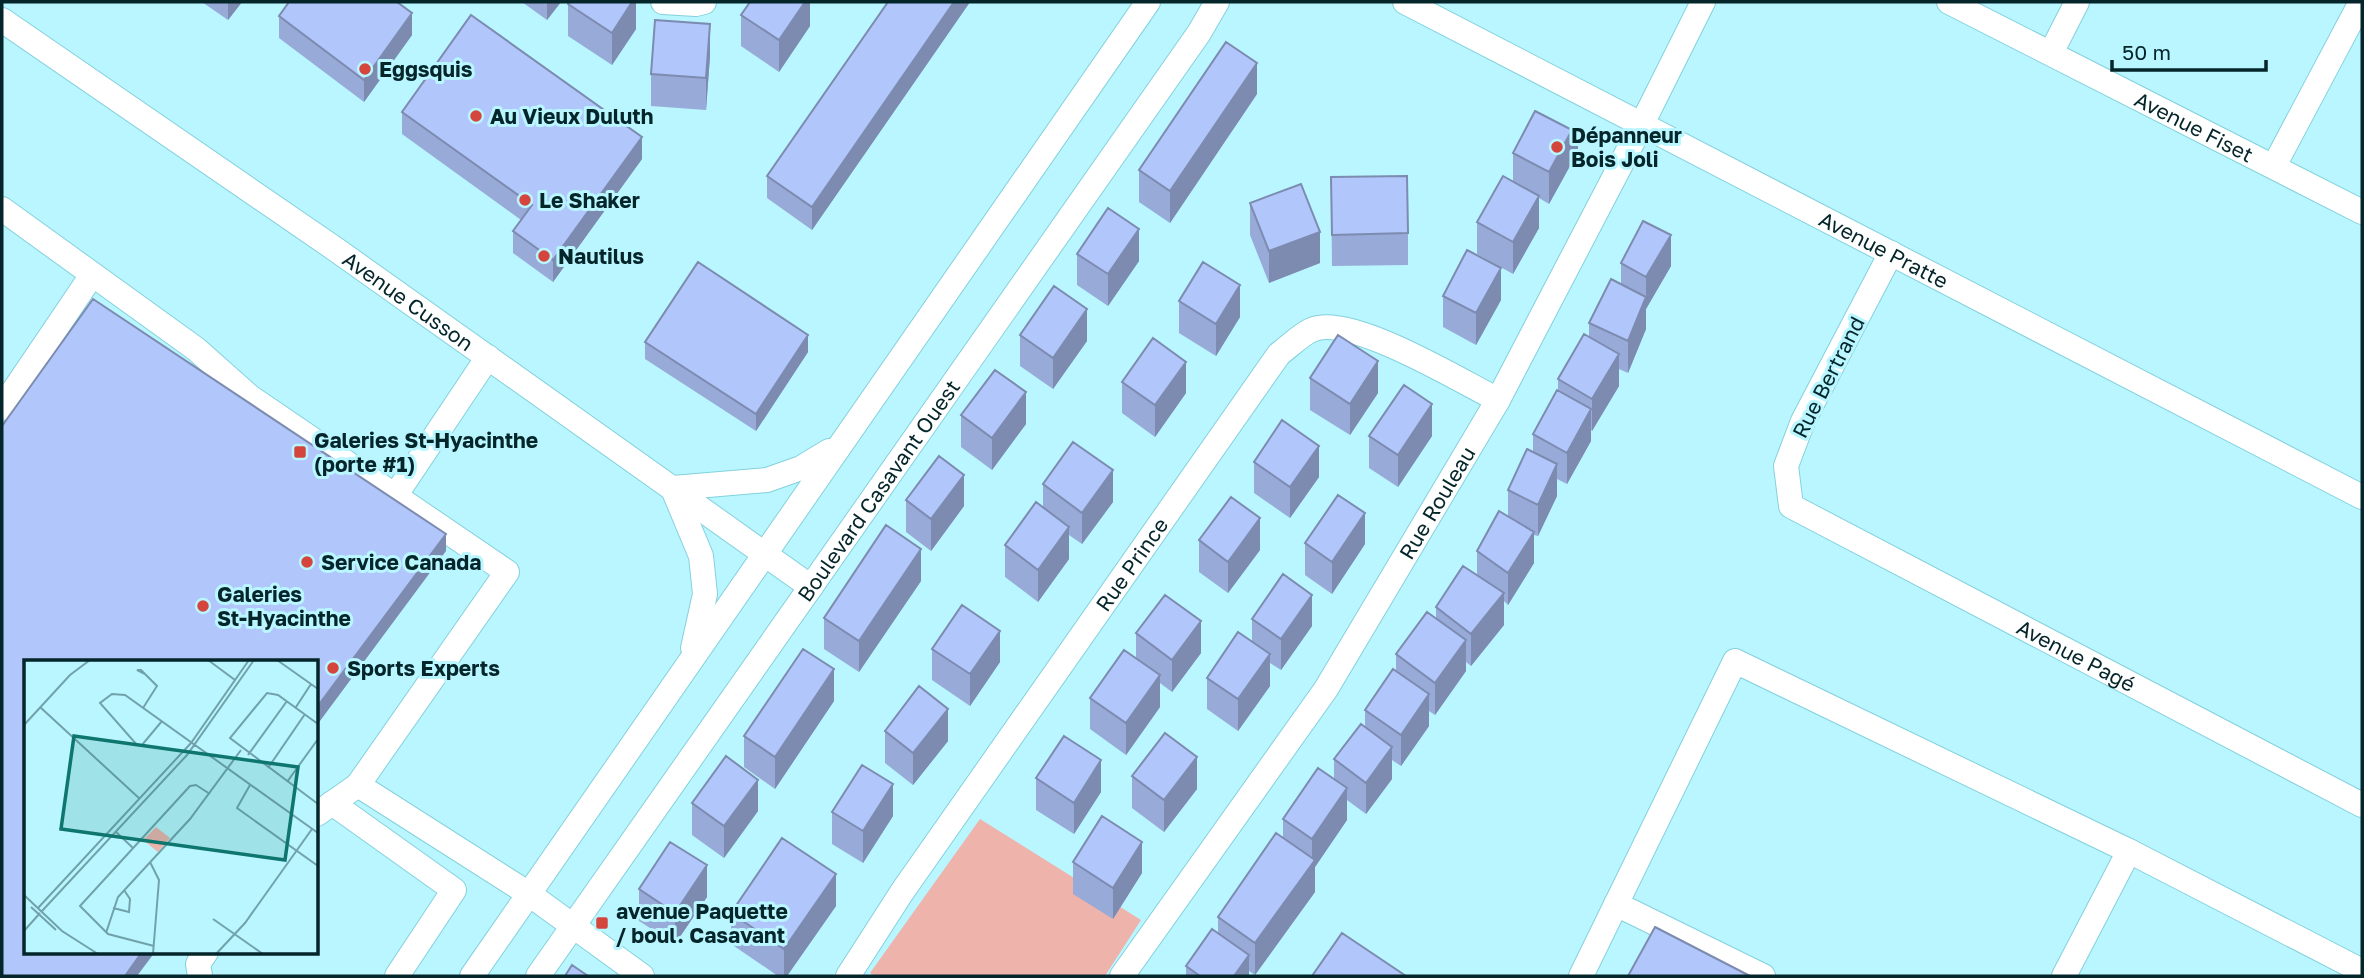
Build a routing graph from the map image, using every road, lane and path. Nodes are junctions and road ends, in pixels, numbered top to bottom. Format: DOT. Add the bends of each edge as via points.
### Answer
graph roads {
  1 [pos="663,2"];
  2 [pos="704,2"];
  3 [pos="1148,2"];
  4 [pos="1217,2"];
  5 [pos="1232,2"];
  6 [pos="1405,2"];
  7 [pos="1703,2"];
  8 [pos="1950,2"];
  9 [pos="2077,2"];
  10 [pos="2361,2"];
  11 [pos="2,20"];
  12 [pos="1199,33"];
  13 [pos="2051,53"];
  14 [pos="1642,124"];
  15 [pos="2274,166"];
  16 [pos="2,209"];
  17 [pos="2362,212"];
  18 [pos="1891,253"];
  19 [pos="92,275"];
  20 [pos="488,357"];
  21 [pos="1498,400"];
  22 [pos="2,408"];
  23 [pos="839,445"];
  24 [pos="673,488"];
  25 [pos="395,496"];
  26 [pos="2362,497"];
  27 [pos="1791,506"];
  28 [pos="765,552"];
  29 [pos="811,586"];
  30 [pos="690,660"];
  31 [pos="358,785"];
  32 [pos="2362,805"];
  33 [pos="324,808"];
  34 [pos="2129,851"];
  35 [pos="529,894"];
  36 [pos="1616,904"];
  37 [pos="573,926"];
  38 [pos="205,954"];
  39 [pos="2362,971"];
  40 [pos="200,976"];
  41 [pos="397,976"];
  42 [pos="472,976"];
  43 [pos="538,976"];
  44 [pos="642,976"];
  45 [pos="848,976"];
  46 [pos="1122,976"];
  47 [pos="1581,976"];
  48 [pos="1763,976"];
  49 [pos="2064,976"];
  1 -- 2 [label="street"];
  3 -- 23 [label="street"];
  4 -- 12 [label="street, Boulevard Casavant Ouest"];
  5 -- 12 [label="street"];
  6 -- 14 [label="street, Avenue Pratte"];
  7 -- 14 [label="street, Rue Rouleau"];
  8 -- 13 [label="street, Avenue Fiset"];
  9 -- 13 [label="street"];
  10 -- 15 [label="street"];
  11 -- 20 [label="street, Avenue Cusson"];
  12 -- 29 [label="street, Boulevard Casavant Ouest"];
  13 -- 15 [label="street, Avenue Fiset"];
  14 -- 18 [label="street, Avenue Pratte"];
  14 -- 21 [label="street, Rue Rouleau"];
  15 -- 17 [label="street, Avenue Fiset"];
  16 -- 19 [label="street"];
  18 -- 26 [label="street, Avenue Pratte"];
  18 -- 27 [label="street, Rue Bertrand" via="1803,421 1786,466"];
  19 -- 22 [label="street"];
  19 -- 25 [label="street" via="196,349 250,397"];
  20 -- 24 [label="street, Avenue Cusson"];
  20 -- 25 [label="street"];
  21 -- 45 [label="street, Rue Prince" via="1380,340 1335,326 1313,329 1279,354 910,880"];
  21 -- 46 [label="street, Rue Rouleau" via="1326,689"];
  23 -- 24 [label="street" via="801,468 767,480"];
  23 -- 28 [label="street"];
  24 -- 28 [label="street, Avenue Cusson"];
  24 -- 30 [label="street" via="701,555 705,594"];
  25 -- 31 [label="street" via="507,572"];
  27 -- 32 [label="street, Avenue Pagé"];
  28 -- 29 [label="street, Avenue Cusson"];
  28 -- 30 [label="street"];
  29 -- 37 [label="street, Boulevard Casavant Ouest"];
  30 -- 35 [label="street"];
  31 -- 33 [label="street"];
  31 -- 35 [label="street"];
  33 -- 41 [label="street" via="454,890"];
  34 -- 36 [label="street" via="1735,661"];
  34 -- 39 [label="street"];
  34 -- 49 [label="street"];
  35 -- 37 [label="street"];
  35 -- 42 [label="street"];
  36 -- 47 [label="street"];
  36 -- 48 [label="street"];
  37 -- 43 [label="street, Boulevard Casavant Ouest"];
  37 -- 44 [label="street"];
  38 -- 40 [label="street" via="198,964"];
}
